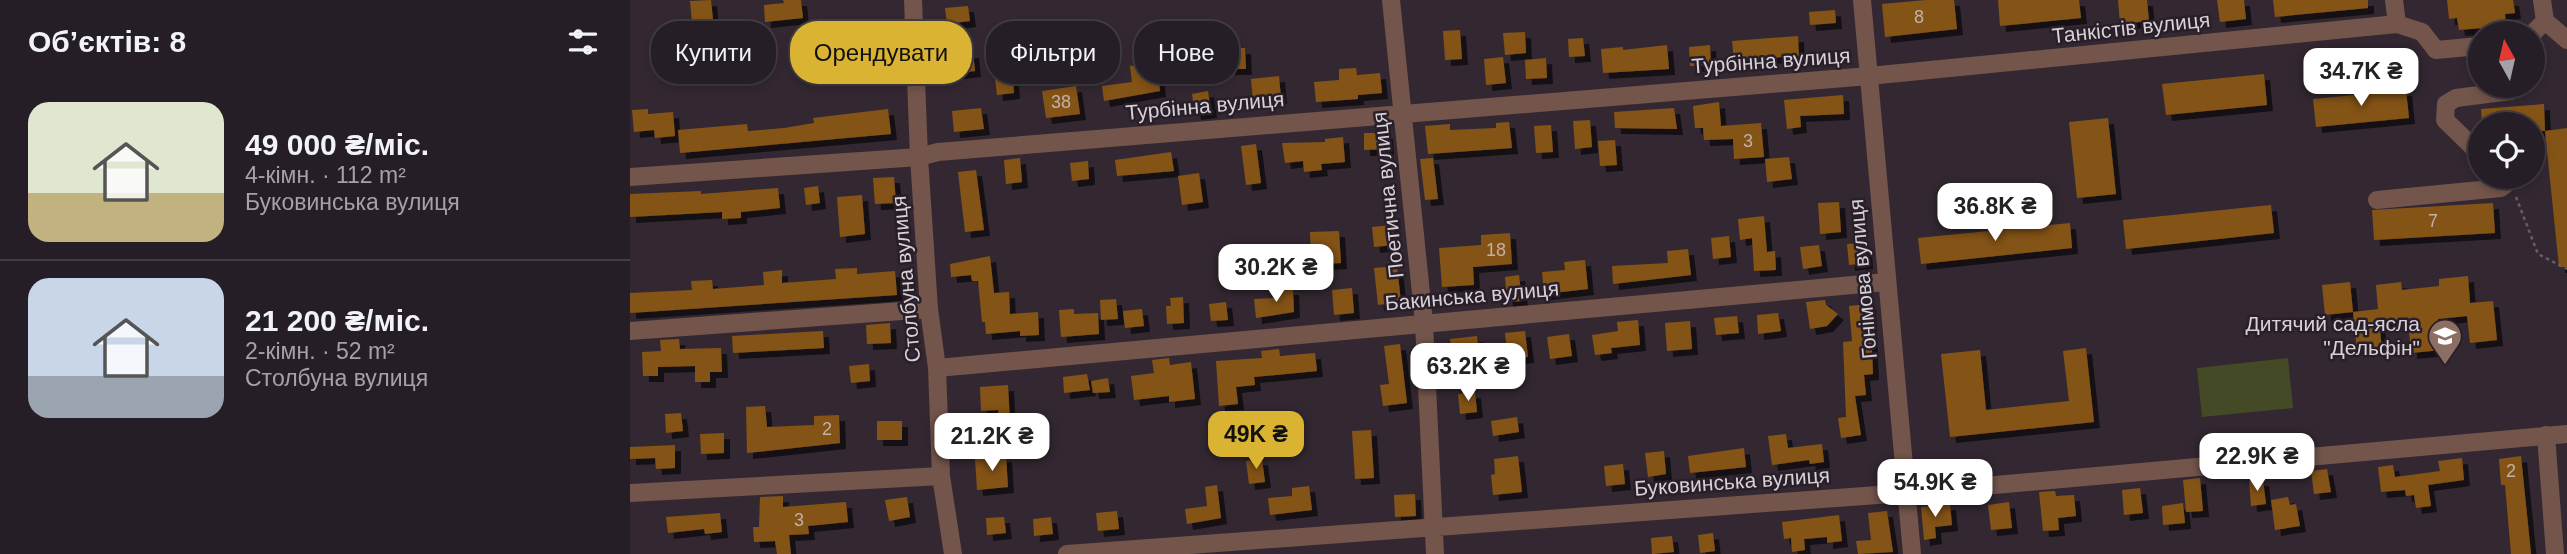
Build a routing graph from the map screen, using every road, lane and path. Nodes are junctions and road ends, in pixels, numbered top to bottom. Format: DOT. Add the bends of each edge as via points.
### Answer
graph roads {
  1 [pos="913,0"];
  2 [pos="1391,0"];
  3 [pos="1862,0"];
  4 [pos="2394,0"];
  5 [pos="2542,0"];
  6 [pos="2544,20"];
  7 [pos="2397,24"];
  8 [pos="2567,40"];
  9 [pos="2468,47"];
  10 [pos="1869,76"];
  11 [pos="2468,96"];
  12 [pos="1402,112"];
  13 [pos="2468,142"];
  14 [pos="919,157"];
  15 [pos="630,177"];
  16 [pos="2491,189"];
  17 [pos="2514,189"];
  18 [pos="2377,200"];
  19 [pos="2567,269"];
  20 [pos="1886,282"];
  21 [pos="929,309"];
  22 [pos="1424,323"];
  23 [pos="630,331"];
  24 [pos="937,368"];
  25 [pos="2559,432"];
  26 [pos="941,476"];
  27 [pos="630,493"];
  28 [pos="1905,493"];
  29 [pos="1433,525"];
  30 [pos="953,554"];
  31 [pos="1067,554"];
  32 [pos="1436,554"];
  33 [pos="1912,554"];
  34 [pos="2555,554"];
  1 -- 14 [label="street, Столбуна вулиця"];
  2 -- 12 [label="street, Поетична вулиця"];
  3 -- 10 [label="street, Гонімова вулиця"];
  4 -- 7 [label="street"];
  5 -- 6 [label="street"];
  6 -- 8 [label="street"];
  7 -- 9 [label="street" via="2422,32 2436,50"];
  7 -- 10 [label="street, Танкістів вулиця"];
  10 -- 12 [label="street, Турбінна вулиця"];
  10 -- 20 [label="street, Гонімова вулиця"];
  11 -- 13 [label="street" via="2446,104 2445,120"];
  12 -- 14 [label="street, Турбінна вулиця"];
  12 -- 22 [label="street, Поетична вулиця"];
  14 -- 15 [label="street, Турбінна вулиця"];
  14 -- 21 [label="street, Столбуна вулиця"];
  16 -- 18 [label="street"];
  17 -- 19 [label="path" via="2538,254"];
  20 -- 22 [label="street, Бакинська вулиця"];
  20 -- 28 [label="street, Гонімова вулиця"];
  21 -- 23 [label="street"];
  21 -- 24 [label="street, Столбуна вулиця"];
  22 -- 24 [label="street, Бакинська вулиця"];
  22 -- 29 [label="street, Поетична вулиця"];
  24 -- 26 [label="street, Столбуна вулиця"];
  25 -- 28 [label="street, Буковинська вулиця"];
  25 -- 34 [label="street"];
  26 -- 27 [label="street"];
  26 -- 30 [label="street, Столбуна вулиця"];
  28 -- 29 [label="street, Буковинська вулиця"];
  28 -- 33 [label="street, Гонімова вулиця"];
  29 -- 31 [label="street, Буковинська вулиця"];
  29 -- 32 [label="street, Поетична вулиця"];
}
